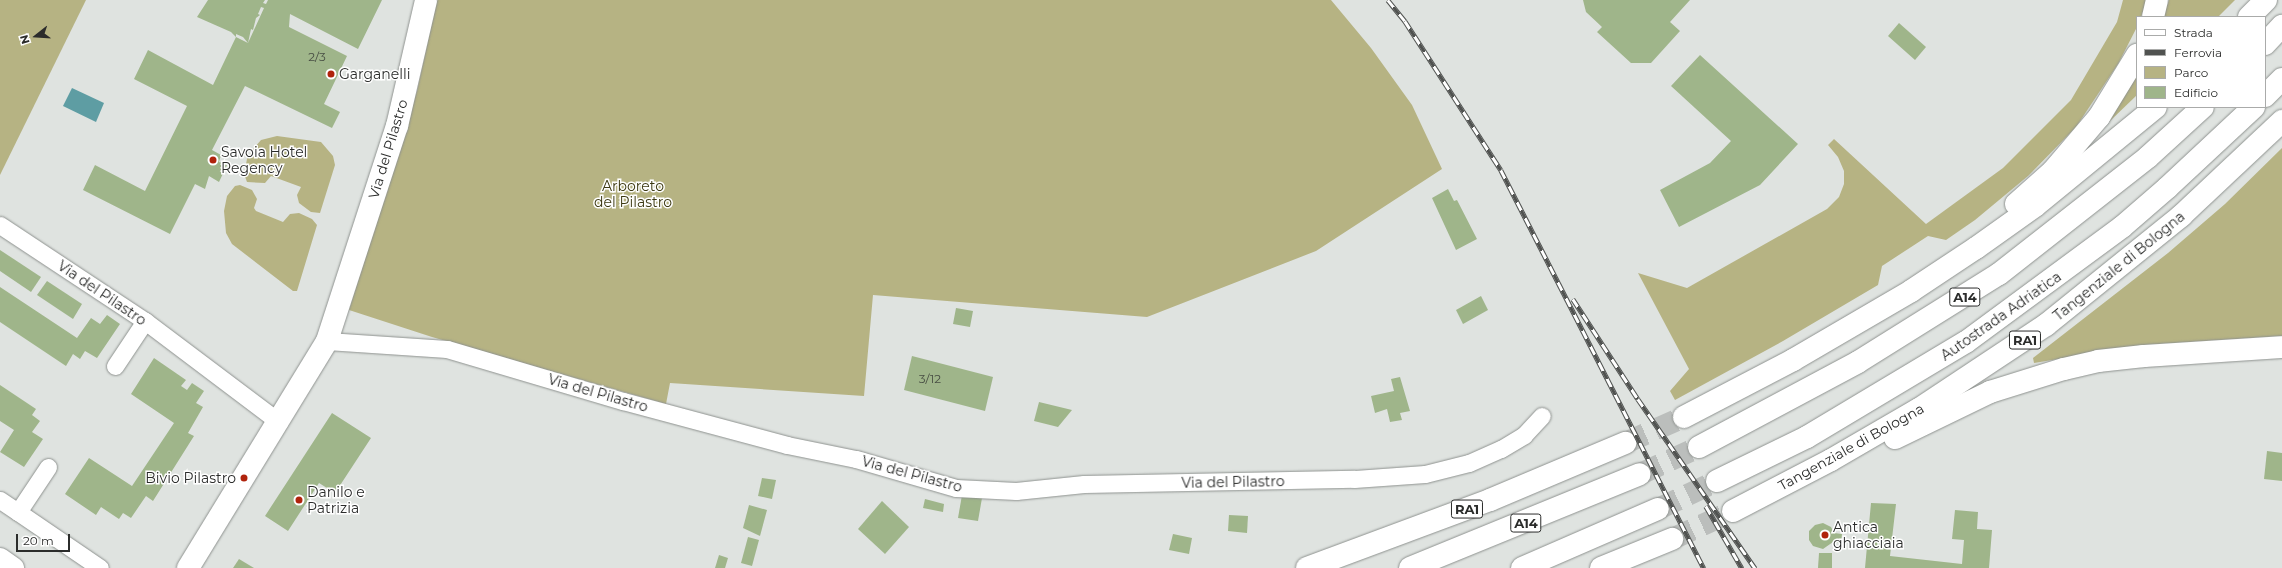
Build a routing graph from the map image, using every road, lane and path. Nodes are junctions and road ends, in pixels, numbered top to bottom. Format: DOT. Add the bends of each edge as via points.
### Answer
graph roads {
  1 [pos="426,0"];
  2 [pos="2157,0"];
  3 [pos="2266,0"];
  4 [pos="2152,16"];
  5 [pos="2250,16"];
  6 [pos="2282,26"];
  7 [pos="2266,43"];
  8 [pos="2136,57"];
  9 [pos="2282,79"];
  10 [pos="2266,95"];
  11 [pos="2155,108"];
  12 [pos="2202,108"];
  13 [pos="2253,108"];
  14 [pos="2282,121"];
  15 [pos="0,225"];
  16 [pos="145,321"];
  17 [pos="1845,330"];
  18 [pos="327,341"];
  19 [pos="2282,348"];
  20 [pos="115,366"];
  21 [pos="1542,416"];
  22 [pos="1684,417"];
  23 [pos="279,422"];
  24 [pos="1625,443"];
  25 [pos="1699,447"];
  26 [pos="48,467"];
  27 [pos="1640,474"];
  28 [pos="1717,481"];
  29 [pos="0,500"];
  30 [pos="1658,509"];
  31 [pos="18,512"];
  32 [pos="1672,539"];
  33 [pos="0,559"];
  34 [pos="12,568"];
  35 [pos="100,568"];
  36 [pos="188,568"];
  37 [pos="1307,568"];
  38 [pos="1410,568"];
  39 [pos="1522,568"];
  40 [pos="1601,568"];
  1 -- 18 [label="main road, Via del Pilastro" via="398,126"];
  2 -- 4 [label="main road"];
  3 -- 5 [label="main road"];
  6 -- 7 [label="main road"];
  8 -- 17 [label="main road" via="2099,117 2053,170 2008,212"];
  9 -- 10 [label="main road"];
  11 -- 17 [label="main road" via="2041,201 1982,244"];
  12 -- 25 [label="main road, A14" via="2142,162 1999,274 1800,396"];
  13 -- 28 [label="main road, Autostrada Adriatica / A14" via="2168,188 2122,227 1973,338 1814,433"];
  14 -- 19 [label="main road, Tangenziale di Bologna / RA1" via="2182,216 2046,325 1919,409 1831,460 1738,508 1829,471 1990,392 2026,379 2098,362"];
  15 -- 16 [label="street, Via del Pilastro"];
  16 -- 20 [label="street"];
  16 -- 23 [label="street, Via del Pilastro"];
  17 -- 22 [label="main road"];
  18 -- 21 [label="street, Via del Pilastro" via="447,349 623,401 787,445 856,459 956,488 1016,491 1084,484 1309,480 1425,474 1469,463 1501,450 1524,435"];
  18 -- 23 [label="main road, Via del Pilastro"];
  23 -- 36 [label="main road, Via del Pilastro"];
  24 -- 37 [label="main road, RA1" via="1490,500"];
  26 -- 31 [label="street"];
  27 -- 38 [label="main road, A14"];
  29 -- 31 [label="street"];
  30 -- 39 [label="main road"];
  31 -- 35 [label="street"];
  32 -- 40 [label="main road"];
  33 -- 34 [label="main road"];
}
